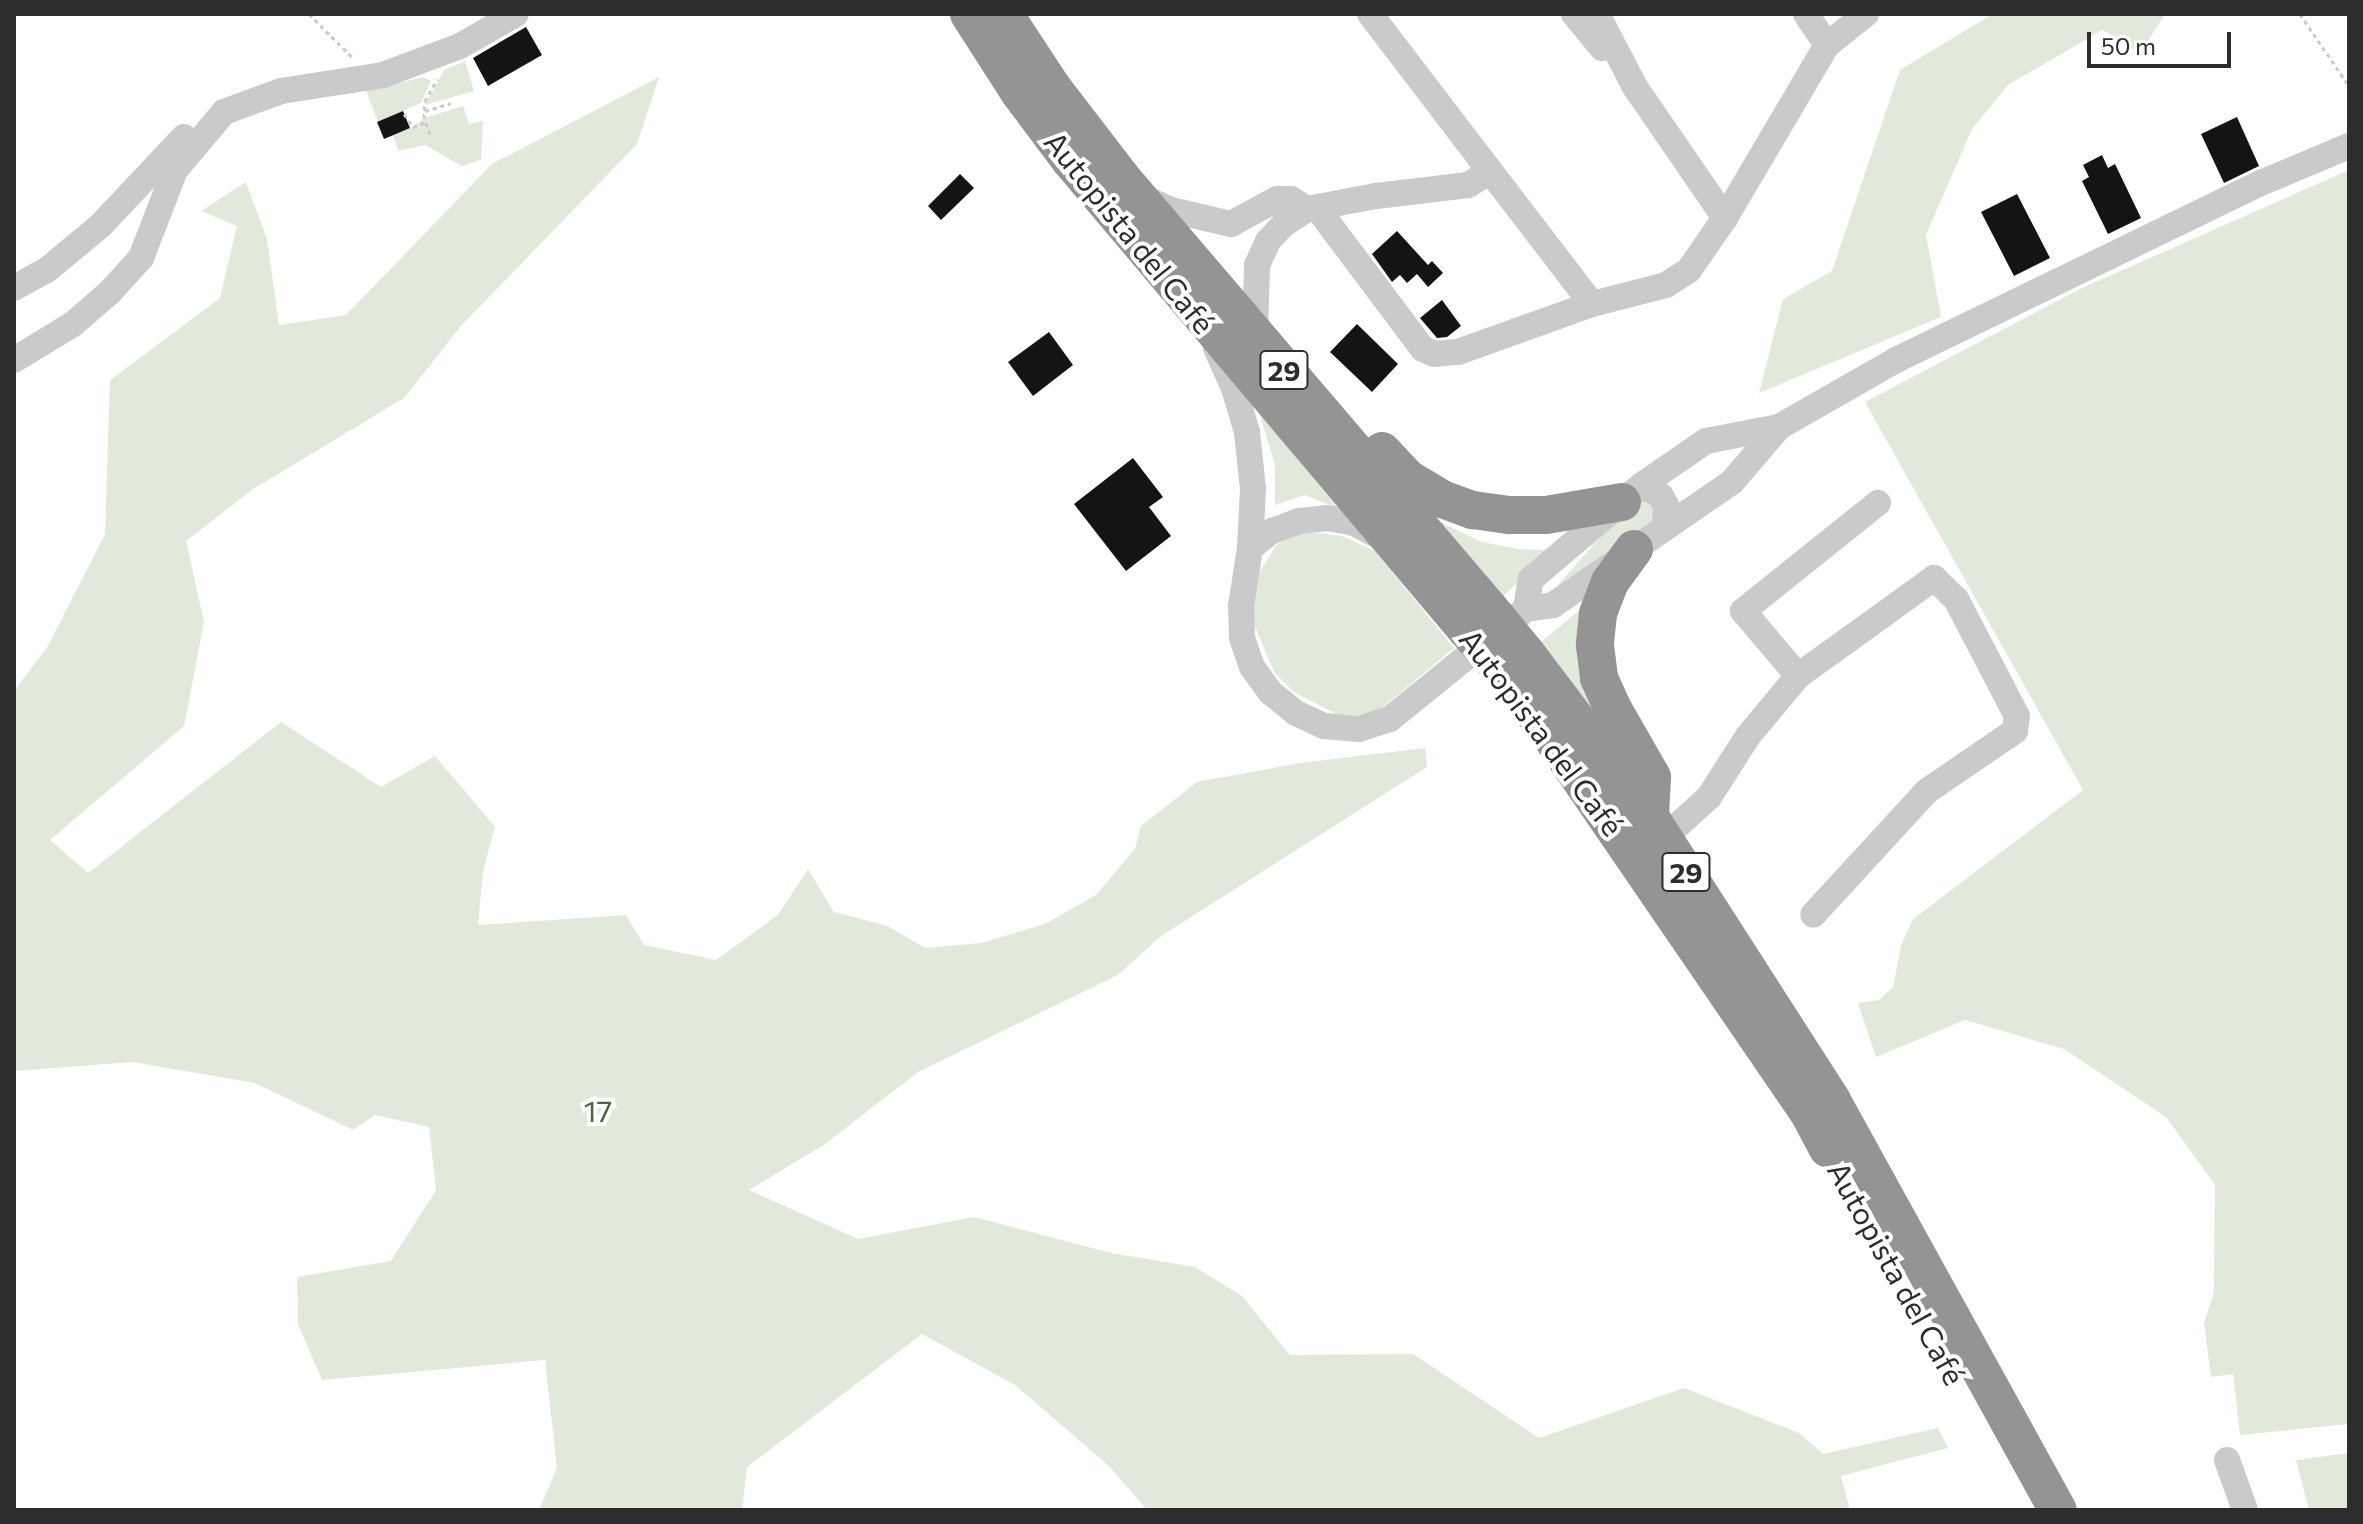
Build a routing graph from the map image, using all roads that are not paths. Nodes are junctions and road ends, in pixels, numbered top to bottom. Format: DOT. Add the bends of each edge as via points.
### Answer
graph roads {
  1 [pos="516,14"];
  2 [pos="969,14"];
  3 [pos="1004,14"];
  4 [pos="1370,14"];
  5 [pos="1574,14"];
  6 [pos="1597,14"];
  7 [pos="1806,14"];
  8 [pos="1866,14"];
  9 [pos="1827,45"];
  10 [pos="1635,87"];
  11 [pos="224,112"];
  12 [pos="2349,146"];
  13 [pos="1490,171"];
  14 [pos="1135,193"];
  15 [pos="1312,209"];
  16 [pos="1725,218"];
  17 [pos="14,288"];
  18 [pos="1592,304"];
  19 [pos="1207,326"];
  20 [pos="1255,334"];
  21 [pos="14,360"];
  22 [pos="1334,427"];
  23 [pos="1779,427"];
  24 [pos="1632,494"];
  25 [pos="1878,503"];
  26 [pos="1665,527"];
  27 [pos="1250,548"];
  28 [pos="1634,549"];
  29 [pos="1401,553"];
  30 [pos="1493,615"];
  31 [pos="1514,662"];
  32 [pos="1798,676"];
  33 [pos="1657,827"];
  34 [pos="1813,915"];
  35 [pos="2227,1460"];
  36 [pos="2028,1510"];
  37 [pos="2058,1510"];
  38 [pos="2245,1510"];
  1 -- 11 [label="street" via="460,46 383,75 281,91"];
  2 -- 19 [label="highway, Autopista del Café / 29" via="1042,125"];
  3 -- 14 [label="highway, Autopista del Café / 29" via="1052,87"];
  4 -- 13 [label="street"];
  5 -- 10 [label="street"];
  6 -- 10 [label="street"];
  7 -- 9 [label="street"];
  8 -- 9 [label="street"];
  9 -- 16 [label="street"];
  10 -- 16 [label="street"];
  11 -- 17 [label="street" via="194,126 101,225 47,270"];
  11 -- 21 [label="street" via="175,170 141,258 73,324"];
  12 -- 23 [label="street" via="2263,182 1896,360"];
  13 -- 15 [label="street" via="1468,185"];
  13 -- 18 [label="street"];
  14 -- 15 [label="street" via="1171,210 1231,224 1277,199"];
  14 -- 20 [label="highway, Autopista del Café / 29"];
  15 -- 18 [label="street" via="1423,349 1434,354 1458,352"];
  15 -- 20 [label="street" via="1268,241 1257,265"];
  16 -- 18 [label="street" via="1689,270 1666,285"];
  19 -- 27 [label="street" via="1247,432 1253,489"];
  19 -- 29 [label="highway, Autopista del Café / 29"];
  20 -- 22 [label="highway, Autopista del Café / 29"];
  22 -- 24 [label="highway" via="1370,438 1407,478 1473,510 1546,515"];
  22 -- 30 [label="highway, Autopista del Café / 29"];
  23 -- 24 [label="street" via="1706,441"];
  23 -- 26 [label="street" via="1732,482"];
  24 -- 26 [label="street" via="1661,496"];
  24 -- 30 [label="street"];
  25 -- 32 [label="street" via="1743,611"];
  26 -- 28 [label="street"];
  27 -- 29 [label="street" via="1272,531 1327,518 1354,523"];
  27 -- 30 [label="street" via="1241,606 1242,638 1252,667 1270,692 1324,726 1359,729 1390,719"];
  28 -- 30 [label="street" via="1553,605"];
  28 -- 33 [label="highway" via="1610,582 1598,614 1595,645 1599,678 1652,777"];
  29 -- 30 [label="highway, Autopista del Café / 29"];
  30 -- 31 [label="highway, Autopista del Café / 29, bridge"];
  31 -- 33 [label="highway, Autopista del Café / 29"];
  31 -- 36 [label="highway, Autopista del Café / 29" via="1546,729 1810,1115"];
  32 -- 33 [label="street" via="1748,736 1709,797"];
  32 -- 34 [label="street" via="1934,578 1956,599 2017,716 2015,731 1927,791"];
  33 -- 37 [label="highway, Autopista del Café / 29" via="1832,1101"];
  35 -- 38 [label="street"];
}
